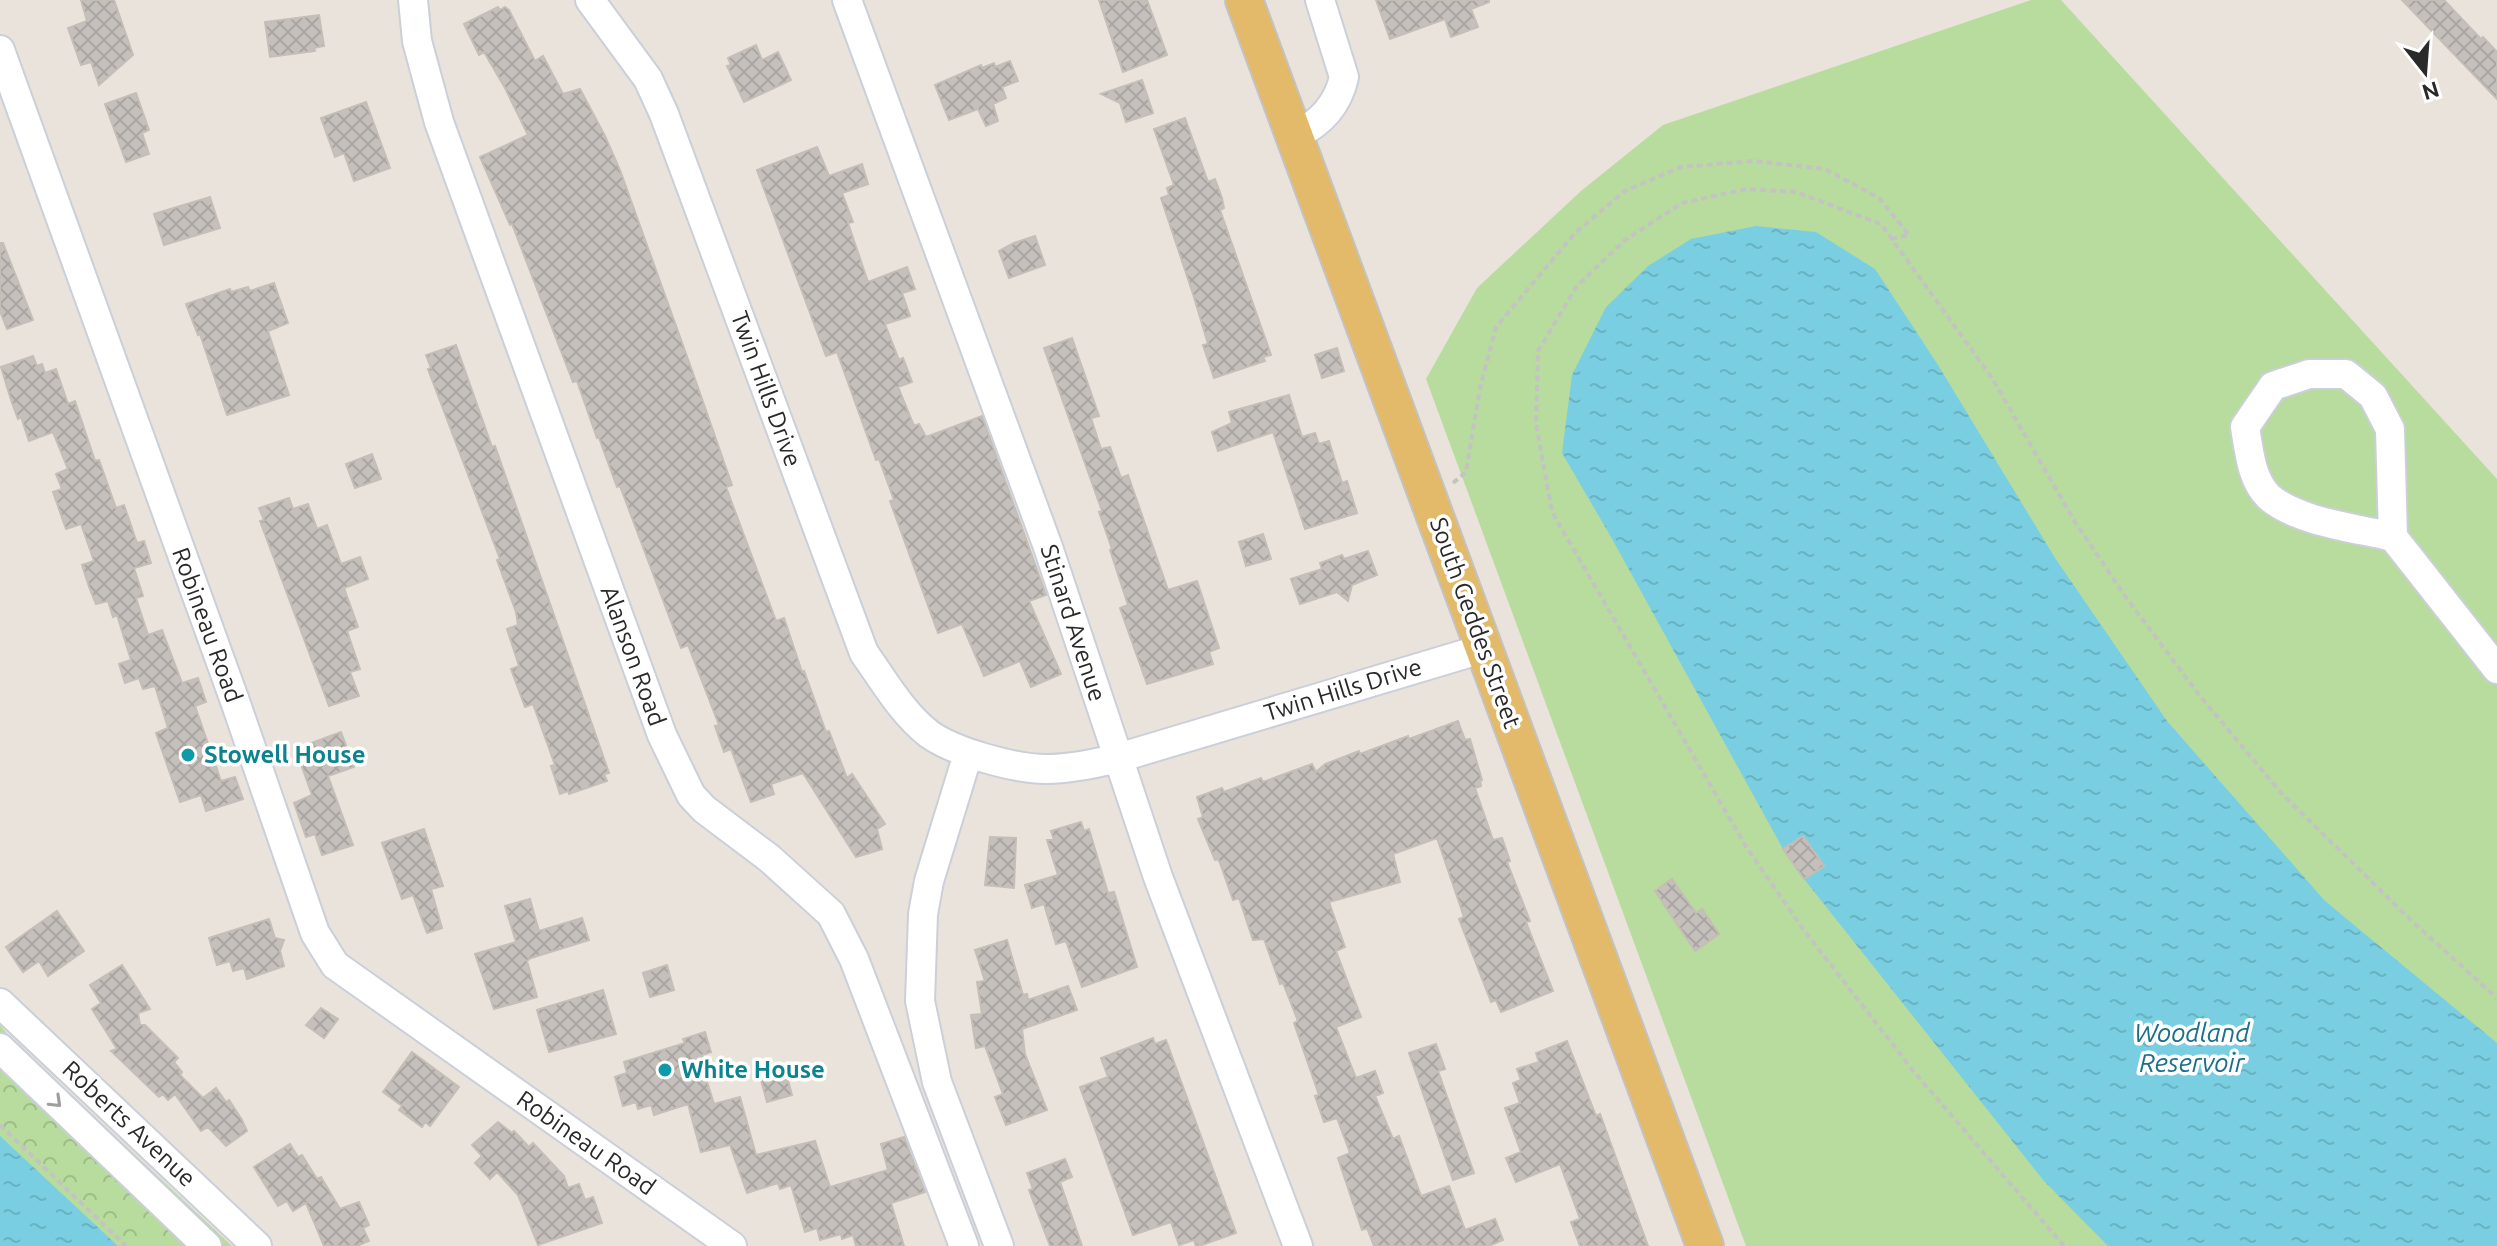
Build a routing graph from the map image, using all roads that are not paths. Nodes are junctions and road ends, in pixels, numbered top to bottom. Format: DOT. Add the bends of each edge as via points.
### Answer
graph roads {
  1 [pos="413,0"];
  2 [pos="590,0"];
  3 [pos="847,0"];
  4 [pos="1244,0"];
  5 [pos="1320,0"];
  6 [pos="0,50"];
  7 [pos="1294,136"];
  8 [pos="2393,537"];
  9 [pos="1485,648"];
  10 [pos="2497,669"];
  11 [pos="968,754"];
  12 [pos="1118,758"];
  13 [pos="0,1003"];
  14 [pos="0,1048"];
  15 [pos="207,1246"];
  16 [pos="257,1246"];
  17 [pos="732,1246"];
  18 [pos="964,1246"];
  19 [pos="999,1246"];
  20 [pos="1298,1246"];
  21 [pos="1705,1246"];
  1 -- 18 [label="street, Alanson Road" via="417,41 439,122 662,735 691,795 704,809 831,914 854,959"];
  2 -- 11 [label="street, Twin Hills Drive" via="648,79 664,114 864,653 904,710 928,733"];
  3 -- 12 [label="street, Stinard Avenue" via="1048,547"];
  4 -- 7 [label="main road, South Geddes Street"];
  5 -- 7 [label="street" via="1344,77 1320,122"];
  6 -- 17 [label="street, Robineau Road" via="315,933 335,965"];
  7 -- 9 [label="main road, South Geddes Street"];
  8 -- 8 [label="street" via="2390,429 2373,396 2346,374 2309,374 2273,386 2245,427 2252,466 2268,496 2299,515"];
  8 -- 10 [label="street"];
  9 -- 12 [label="street, Twin Hills Drive"];
  9 -- 21 [label="main road, South Geddes Street"];
  11 -- 12 [label="street, Twin Hills Drive" via="1042,769"];
  11 -- 19 [label="street" via="929,881 920,1001 937,1082"];
  12 -- 20 [label="street, Stinard Avenue"];
  13 -- 16 [label="street, Roberts Avenue"];
  14 -- 15 [label="street, one-way"];
}
